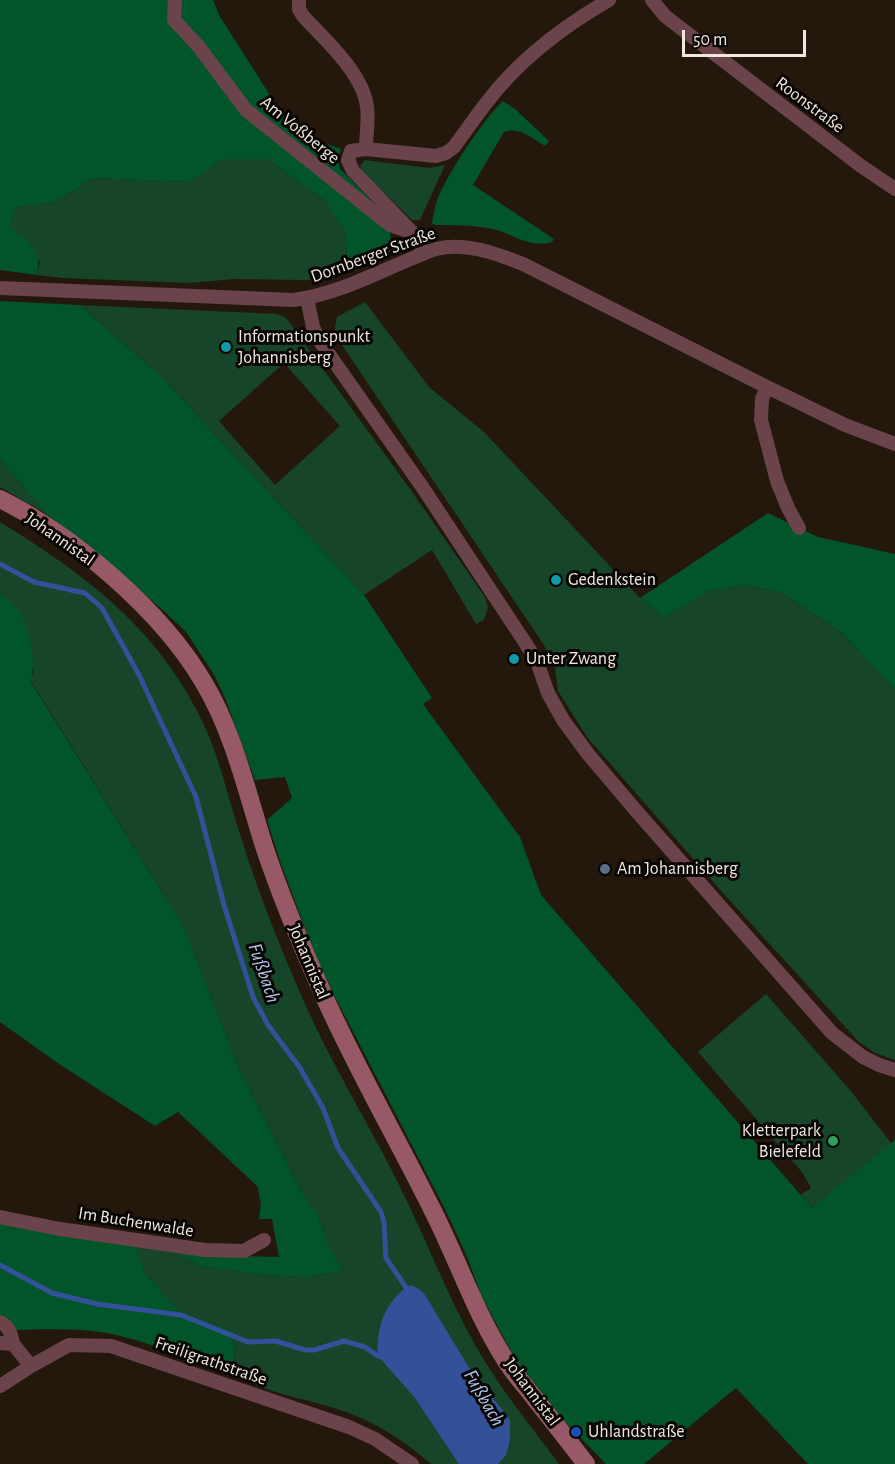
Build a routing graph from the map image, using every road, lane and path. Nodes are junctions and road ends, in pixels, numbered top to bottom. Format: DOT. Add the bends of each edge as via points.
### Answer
graph roads {
  1 [pos="175,0"];
  2 [pos="609,0"];
  3 [pos="652,0"];
  4 [pos="299,2"];
  5 [pos="366,149"];
  6 [pos="895,189"];
  7 [pos="412,232"];
  8 [pos="425,253"];
  9 [pos="0,288"];
  10 [pos="307,298"];
  11 [pos="767,387"];
  12 [pos="895,444"];
  13 [pos="0,499"];
  14 [pos="799,528"];
  15 [pos="895,1070"];
  16 [pos="0,1217"];
  17 [pos="264,1240"];
  18 [pos="0,1322"];
  19 [pos="7,1344"];
  20 [pos="31,1366"];
  21 [pos="0,1386"];
  22 [pos="412,1464"];
  23 [pos="586,1464"];
  1 -- 7 [label="street, Am Voßberge" via="174,20 246,110 390,225"];
  2 -- 5 [label="street" via="536,51 498,89 446,153 426,156"];
  3 -- 6 [label="street, Roonstraße" via="664,15"];
  4 -- 5 [label="street" via="303,16 340,56 362,89 368,109"];
  5 -- 7 [label="street" via="356,149 349,155 353,171"];
  7 -- 8 [label="street"];
  8 -- 10 [label="street, Dornberger Straße" via="360,282"];
  8 -- 11 [label="street, Dornberger Straße" via="459,246 494,252"];
  9 -- 10 [label="street, Dornberger Straße"];
  10 -- 15 [label="street" via="319,340 526,644 554,703 578,741 832,1033 863,1056"];
  11 -- 12 [label="street, Dornberger Straße"];
  11 -- 14 [label="street" via="761,420 777,481"];
  13 -- 23 [label="main road, Johannistal" via="74,547 128,591 169,633 205,684 238,764 286,906 342,1035 508,1365"];
  16 -- 17 [label="street, Im Buchenwalde" via="205,1250 244,1251"];
  18 -- 19 [label="street" via="10,1330"];
  19 -- 20 [label="street"];
  20 -- 21 [label="street, Freiligrathstraße"];
  20 -- 22 [label="street, Freiligrathstraße" via="69,1345 111,1346 349,1427"];
}
